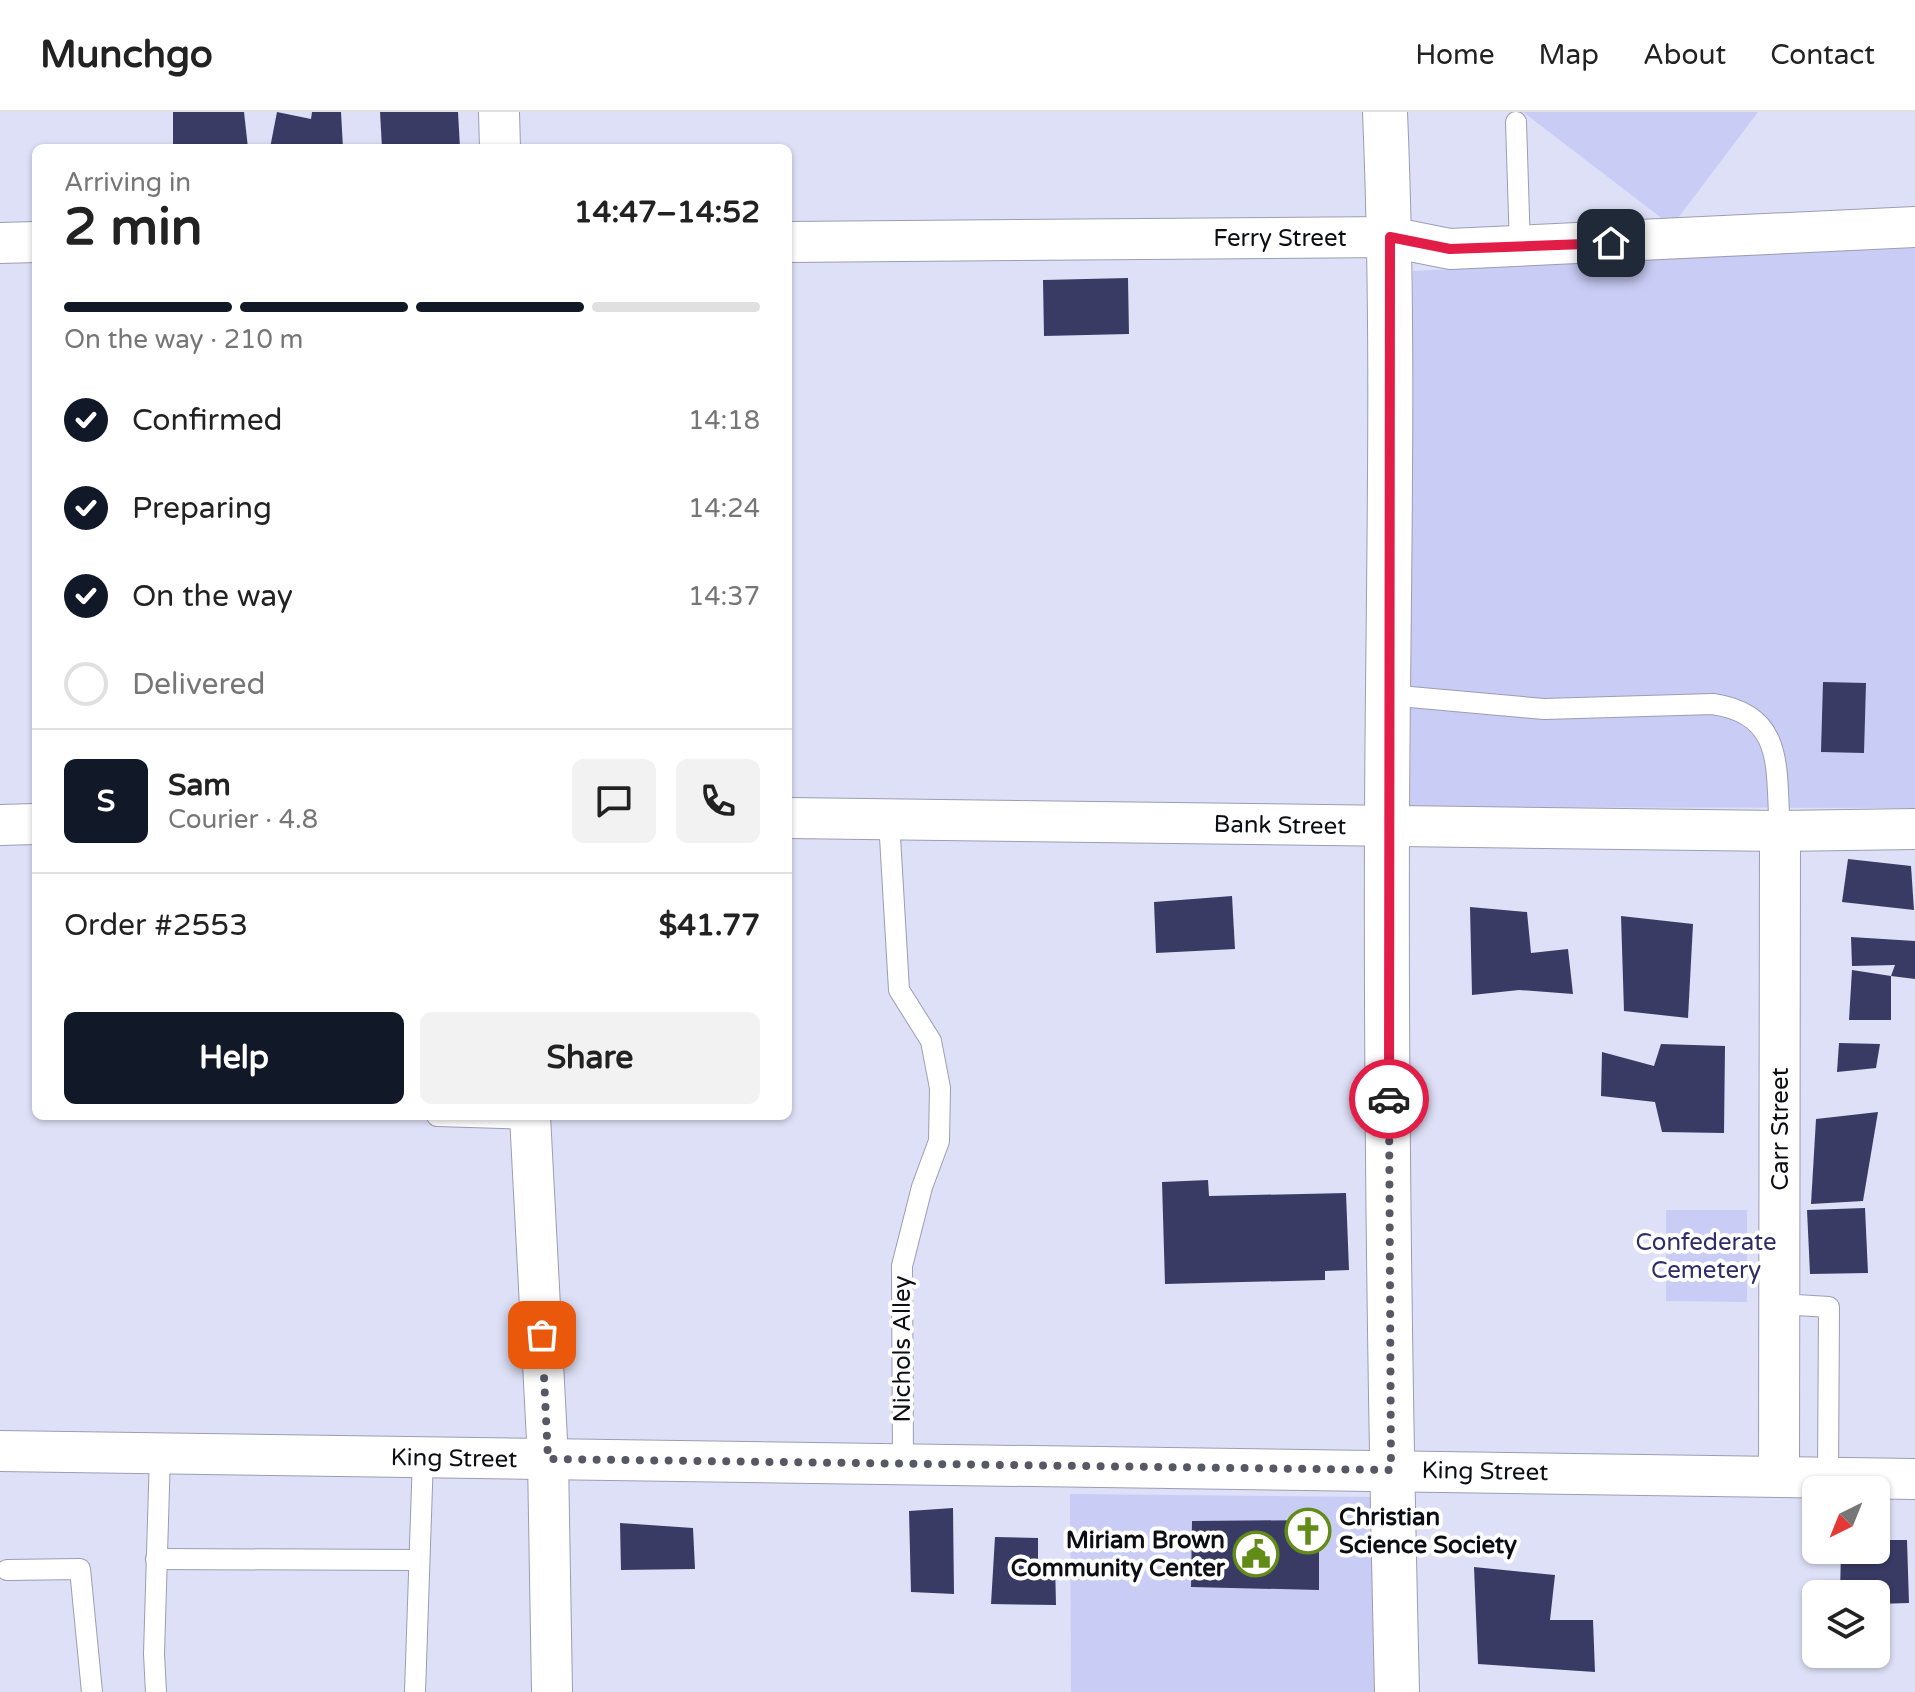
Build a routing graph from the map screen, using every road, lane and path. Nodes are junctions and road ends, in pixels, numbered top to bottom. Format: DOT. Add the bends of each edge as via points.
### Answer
graph roads {
  1 [pos="499,112"];
  2 [pos="1385,112"];
  3 [pos="1516,122"];
  4 [pos="500,144"];
  5 [pos="1915,227"];
  6 [pos="1390,237"];
  7 [pos="32,242"];
  8 [pos="792,242"];
  9 [pos="0,243"];
  10 [pos="1520,248"];
  11 [pos="1388,695"];
  12 [pos="792,818"];
  13 [pos="889,820"];
  14 [pos="32,824"];
  15 [pos="0,825"];
  16 [pos="1387,826"];
  17 [pos="1915,829"];
  18 [pos="1780,831"];
  19 [pos="530,1120"];
  20 [pos="1780,1304"];
  21 [pos="0,1451"];
  22 [pos="160,1454"];
  23 [pos="423,1457"];
  24 [pos="548,1459"];
  25 [pos="903,1463"];
  26 [pos="1391,1470"];
  27 [pos="1779,1476"];
  28 [pos="1802,1476"];
  29 [pos="1828,1476"];
  30 [pos="1890,1478"];
  31 [pos="1915,1479"];
  32 [pos="156,1559"];
  33 [pos="418,1560"];
  34 [pos="7,1570"];
  35 [pos="92,1692"];
  36 [pos="156,1692"];
  37 [pos="415,1692"];
  38 [pos="552,1692"];
  39 [pos="1397,1692"];
  1 -- 4 [label="street"];
  2 -- 6 [label="street"];
  3 -- 10 [label="lane"];
  5 -- 10 [label="street, Ferry Street"];
  6 -- 8 [label="street, Ferry Street"];
  6 -- 10 [label="street, Ferry Street" via="1450,249"];
  6 -- 11 [label="street"];
  7 -- 9 [label="street"];
  11 -- 16 [label="street"];
  11 -- 18 [label="lane" via="1544,709 1733,707 1754,717 1774,751"];
  12 -- 13 [label="street, Bank Street"];
  13 -- 16 [label="street, Bank Street"];
  13 -- 25 [label="lane, Nichols Alley" via="899,990 931,1041 940,1088 939,1141 902,1266"];
  14 -- 15 [label="street"];
  16 -- 18 [label="street, Bank Street"];
  16 -- 26 [label="street"];
  17 -- 18 [label="street, Bank Street"];
  18 -- 20 [label="street, Carr Street"];
  19 -- 24 [label="street"];
  20 -- 27 [label="street, Carr Street"];
  20 -- 29 [label="lane" via="1829,1307"];
  21 -- 22 [label="street, King Street"];
  22 -- 23 [label="street, King Street"];
  22 -- 32 [label="lane"];
  23 -- 24 [label="street, King Street"];
  23 -- 33 [label="lane"];
  24 -- 25 [label="street, King Street"];
  24 -- 38 [label="street"];
  25 -- 26 [label="street, King Street"];
  26 -- 27 [label="street, King Street"];
  26 -- 39 [label="street"];
  27 -- 28 [label="street, King Street"];
  30 -- 31 [label="street, King Street"];
  32 -- 33 [label="lane"];
  32 -- 36 [label="lane"];
  33 -- 37 [label="lane"];
  34 -- 35 [label="lane" via="80,1569"];
}
